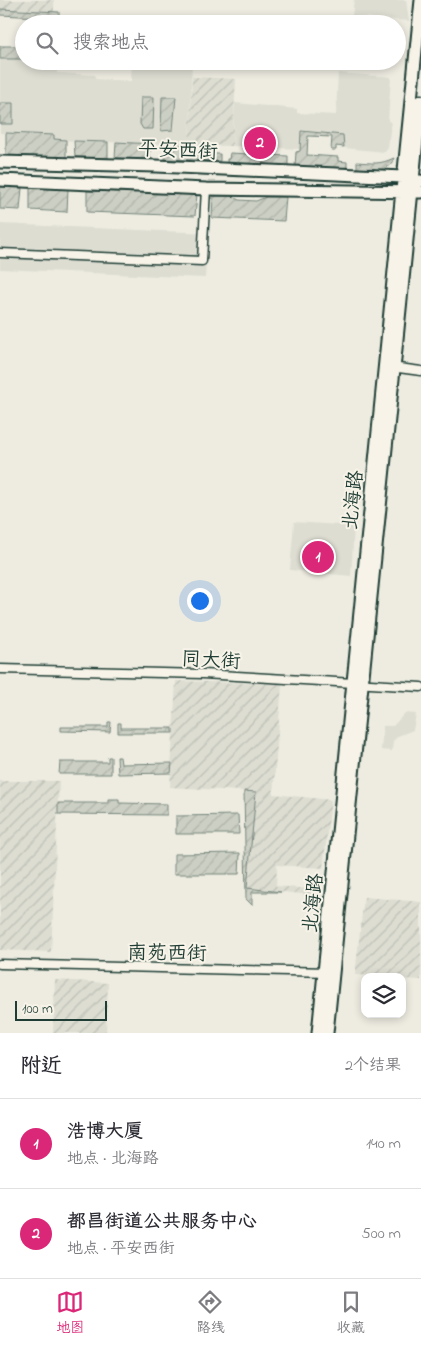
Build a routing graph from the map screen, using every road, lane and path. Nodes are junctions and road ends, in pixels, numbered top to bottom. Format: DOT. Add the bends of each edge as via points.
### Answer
graph roads {
  1 [pos="421,0"];
  2 [pos="421,101"];
  3 [pos="0,162"];
  4 [pos="0,180"];
  5 [pos="412,186"];
  6 [pos="206,189"];
  7 [pos="0,253"];
  8 [pos="389,367"];
  9 [pos="421,371"];
  10 [pos="0,669"];
  11 [pos="358,683"];
  12 [pos="421,687"];
  13 [pos="0,964"];
  14 [pos="329,972"];
  15 [pos="318,1033"];
  16 [pos="327,1033"];
  1 -- 5 [label="main road, 北海路"];
  2 -- 5 [label="main road, 北海路"];
  3 -- 5 [label="main road, 平安西街" via="156,166"];
  4 -- 6 [label="main road, 平安西街"];
  5 -- 6 [label="main road, 平安西街"];
  5 -- 8 [label="main road, 北海路"];
  6 -- 7 [label="street" via="202,261"];
  8 -- 9 [label="street"];
  8 -- 11 [label="main road, 北海路"];
  10 -- 11 [label="street, 同大街" via="203,674"];
  11 -- 12 [label="street, 同大街"];
  11 -- 14 [label="main road, 北海路"];
  13 -- 14 [label="street, 南苑西街"];
  14 -- 15 [label="main road, 北海路"];
  14 -- 16 [label="main road, 北海路"];
}
